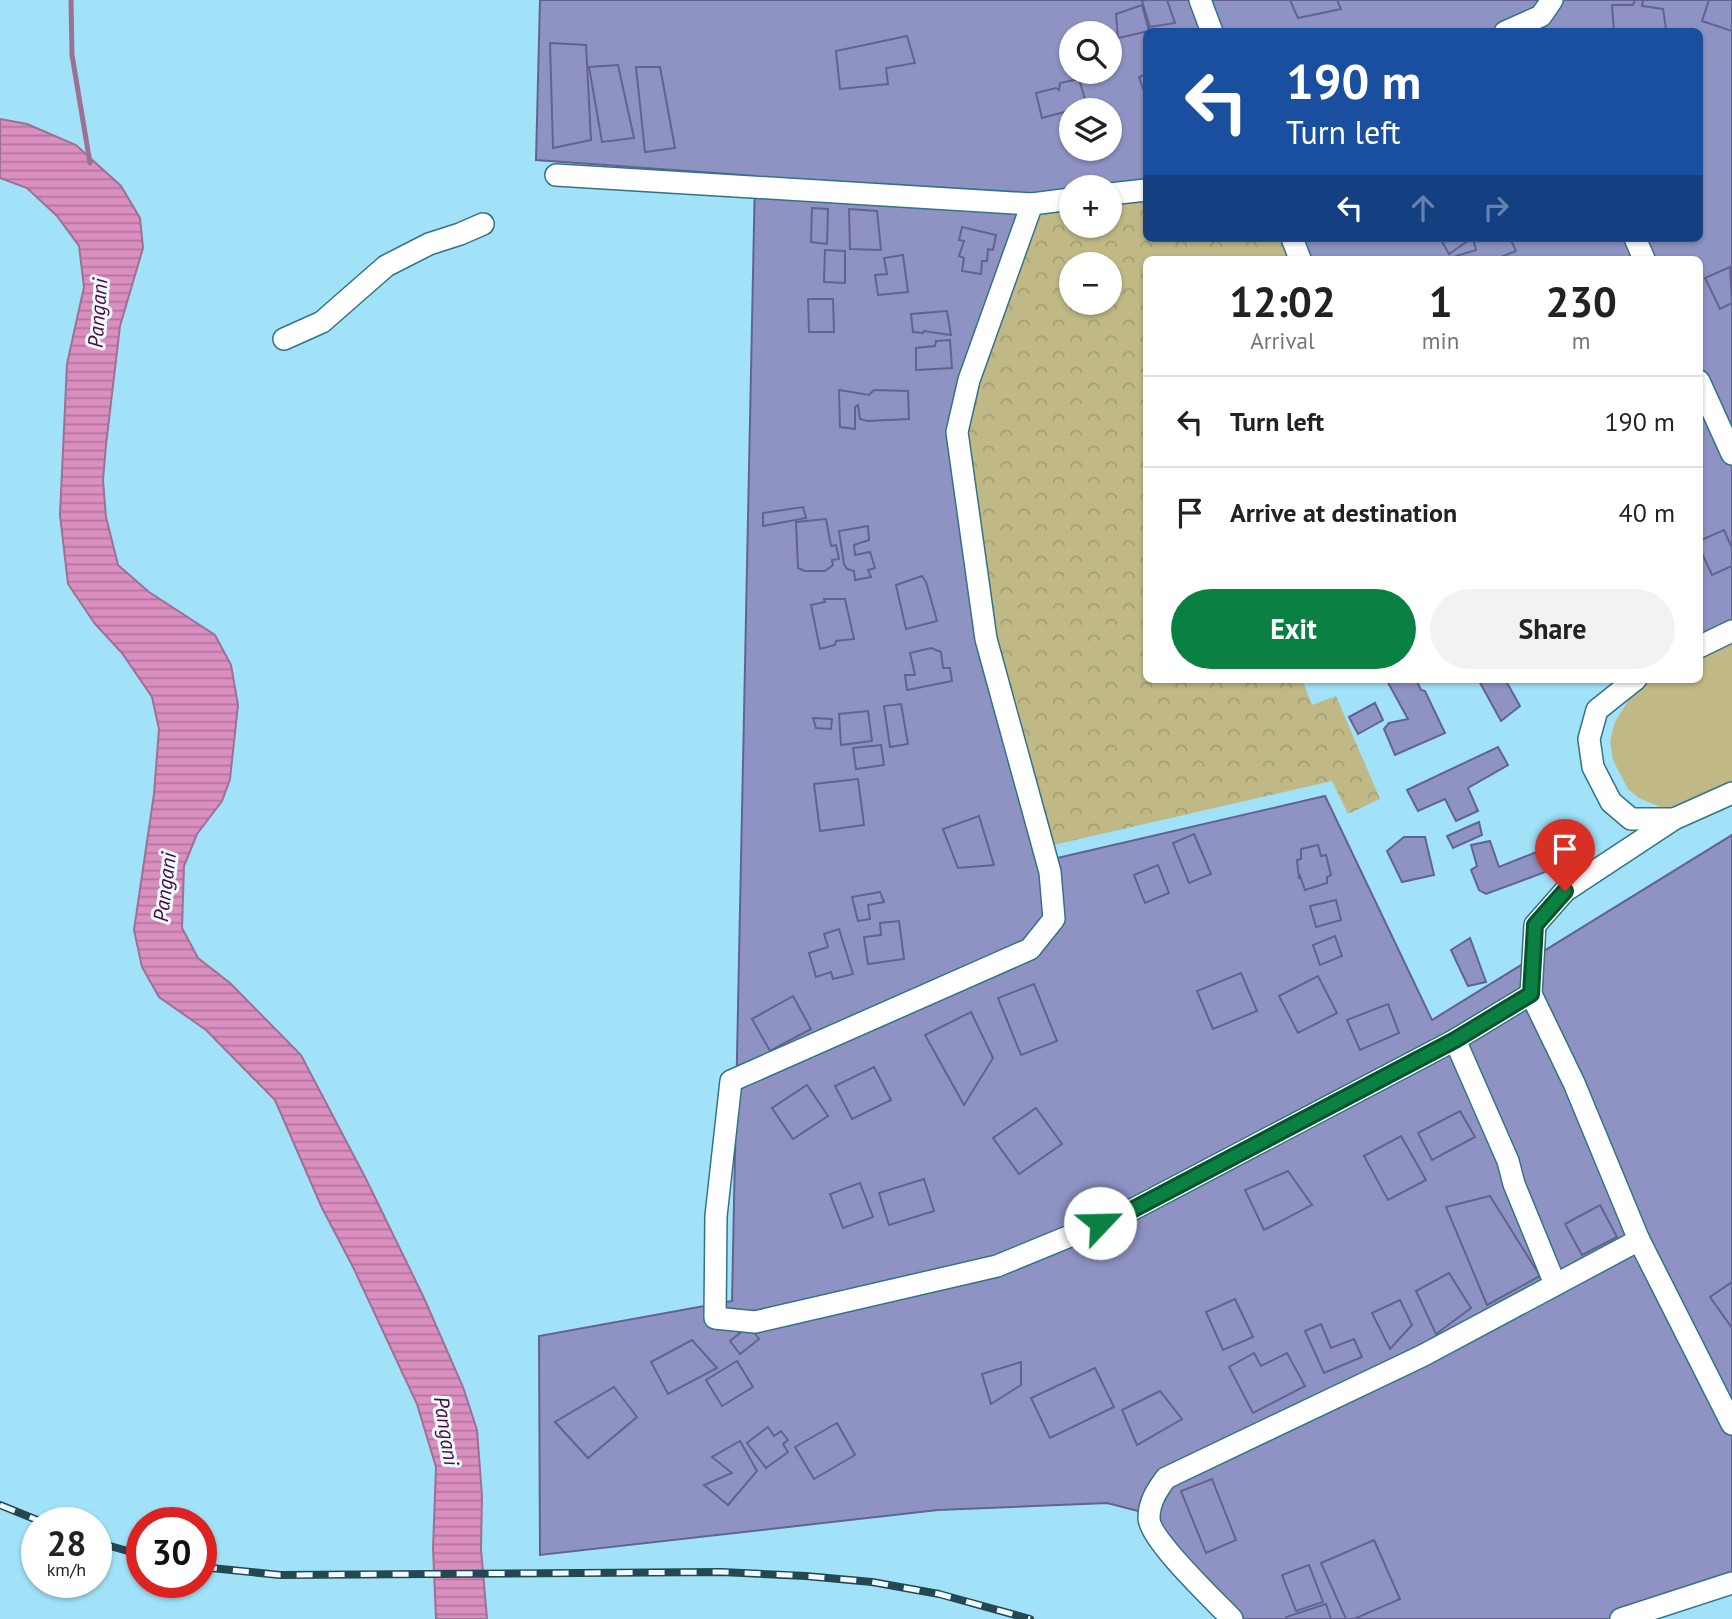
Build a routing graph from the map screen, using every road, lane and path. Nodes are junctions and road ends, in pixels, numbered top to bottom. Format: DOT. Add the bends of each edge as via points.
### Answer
graph roads {
  1 [pos="1200,0"];
  2 [pos="1547,10"];
  3 [pos="1210,28"];
  4 [pos="1513,28"];
  5 [pos="556,175"];
  6 [pos="1143,190"];
  7 [pos="1122,193"];
  8 [pos="1059,201"];
  9 [pos="1032,204"];
  10 [pos="483,224"];
  11 [pos="284,339"];
  12 [pos="1703,391"];
  13 [pos="1732,454"];
  14 [pos="1732,631"];
  15 [pos="1703,645"];
  16 [pos="1629,683"];
  17 [pos="1732,793"];
  18 [pos="1674,819"];
  19 [pos="1531,994"];
  20 [pos="1455,1040"];
  21 [pos="1639,1240"];
  22 [pos="1555,1284"];
  23 [pos="1732,1424"];
  24 [pos="1732,1583"];
  25 [pos="1232,1619"];
  26 [pos="1621,1619"];
  1 -- 3 [label="street"];
  2 -- 4 [label="street"];
  5 -- 9 [label="street"];
  6 -- 7 [label="street"];
  8 -- 9 [label="street"];
  9 -- 20 [label="street" via="969,380 957,432 986,639 1050,872 1054,919 1030,949 731,1081 716,1216 715,1318 755,1322 997,1266 1126,1213"];
  10 -- 11 [label="street" via="386,266 322,322"];
  12 -- 13 [label="street"];
  14 -- 15 [label="street"];
  16 -- 18 [label="street" via="1597,710 1590,739 1593,767 1611,802 1631,819"];
  17 -- 18 [label="street"];
  18 -- 19 [label="street" via="1565,891 1535,925"];
  19 -- 20 [label="street"];
  19 -- 21 [label="street" via="1574,1083"];
  20 -- 22 [label="street"];
  21 -- 22 [label="street"];
  21 -- 23 [label="street"];
  22 -- 25 [label="street" via="1422,1356 1166,1478 1155,1493 1149,1520 1158,1540"];
  24 -- 26 [label="street"];
}
